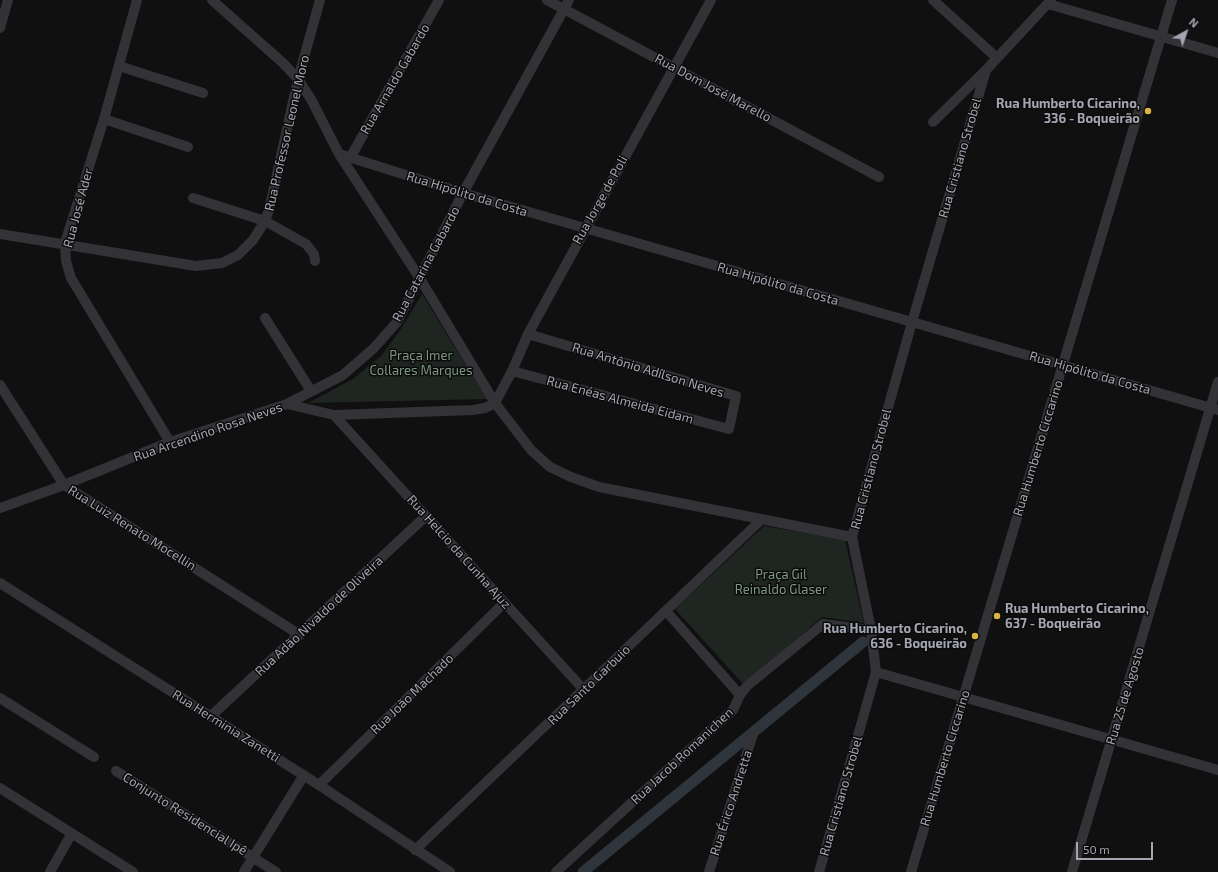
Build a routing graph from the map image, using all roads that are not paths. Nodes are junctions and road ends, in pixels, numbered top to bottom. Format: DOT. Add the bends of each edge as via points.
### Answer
graph roads {
  1 [pos="8,0"];
  2 [pos="137,0"];
  3 [pos="212,0"];
  4 [pos="320,0"];
  5 [pos="439,0"];
  6 [pos="547,0"];
  7 [pos="569,0"];
  8 [pos="711,0"];
  9 [pos="933,0"];
  10 [pos="1172,0"];
  11 [pos="1049,2"];
  12 [pos="564,9"];
  13 [pos="0,28"];
  14 [pos="1161,37"];
  15 [pos="1218,53"];
  16 [pos="997,58"];
  17 [pos="119,66"];
  18 [pos="673,67"];
  19 [pos="986,70"];
  20 [pos="298,79"];
  21 [pos="203,93"];
  22 [pos="104,119"];
  23 [pos="932,122"];
  24 [pos="188,147"];
  25 [pos="340,154"];
  26 [pos="350,158"];
  27 [pos="879,177"];
  28 [pos="463,193"];
  29 [pos="193,198"];
  30 [pos="265,221"];
  31 [pos="584,228"];
  32 [pos="0,234"];
  33 [pos="65,243"];
  34 [pos="315,261"];
  35 [pos="419,277"];
  36 [pos="265,318"];
  37 [pos="912,322"];
  38 [pos="528,334"];
  39 [pos="1062,366"];
  40 [pos="512,371"];
  41 [pos="1218,382"];
  42 [pos="0,385"];
  43 [pos="311,391"];
  44 [pos="495,403"];
  45 [pos="287,404"];
  46 [pos="1214,409"];
  47 [pos="334,415"];
  48 [pos="729,429"];
  49 [pos="170,442"];
  50 [pos="64,484"];
  51 [pos="0,508"];
  52 [pos="426,516"];
  53 [pos="762,519"];
  54 [pos="852,537"];
  55 [pos="1,587"];
  56 [pos="504,602"];
  57 [pos="666,611"];
  58 [pos="871,630"];
  59 [pos="300,635"];
  60 [pos="876,672"];
  61 [pos="584,690"];
  62 [pos="740,695"];
  63 [pos="963,697"];
  64 [pos="0,698"];
  65 [pos="211,716"];
  66 [pos="753,734"];
  67 [pos="1112,740"];
  68 [pos="94,757"];
  69 [pos="1218,770"];
  70 [pos="116,771"];
  71 [pos="304,775"];
  72 [pos="319,785"];
  73 [pos="0,788"];
  74 [pos="72,833"];
  75 [pos="415,850"];
  76 [pos="253,856"];
  77 [pos="50,872"];
  78 [pos="133,872"];
  79 [pos="244,872"];
  80 [pos="276,872"];
  81 [pos="450,872"];
  82 [pos="556,872"];
  83 [pos="709,872"];
  84 [pos="819,872"];
  85 [pos="911,872"];
  86 [pos="1072,872"];
  1 -- 13 [label="street"];
  2 -- 17 [label="street, Rua José Ader"];
  3 -- 20 [label="street"];
  4 -- 20 [label="street, Rua Professor Leonel Moro"];
  5 -- 26 [label="street, Rua Arnaldo Gabardo"];
  6 -- 12 [label="street, Rua Dom José Marello"];
  7 -- 12 [label="street, Rua Catarina Gabardo"];
  8 -- 18 [label="street, Rua Jorge de Poli"];
  9 -- 16 [label="street"];
  10 -- 14 [label="street, Rua Humberto Ciccarino"];
  11 -- 14 [label="street"];
  11 -- 16 [label="street"];
  12 -- 18 [label="street, Rua Dom José Marello"];
  12 -- 28 [label="street, Rua Catarina Gabardo"];
  14 -- 15 [label="street"];
  14 -- 39 [label="street, Rua Humberto Ciccarino"];
  16 -- 19 [label="street"];
  17 -- 21 [label="street"];
  17 -- 22 [label="street, Rua José Ader"];
  18 -- 27 [label="street, Rua Dom José Marello"];
  18 -- 31 [label="street, Rua Jorge de Poli"];
  19 -- 23 [label="street"];
  19 -- 37 [label="street, Rua Cristiano Strobel"];
  20 -- 25 [label="street"];
  20 -- 30 [label="street, Rua Professor Leonel Moro"];
  22 -- 24 [label="street"];
  22 -- 33 [label="street, Rua José Ader"];
  25 -- 26 [label="street, Rua Hipólito da Costa"];
  25 -- 35 [label="street"];
  26 -- 28 [label="street, Rua Hipólito da Costa"];
  28 -- 31 [label="street, Rua Hipólito da Costa"];
  28 -- 35 [label="street, Rua Catarina Gabardo"];
  29 -- 30 [label="street"];
  30 -- 33 [label="street, Rua Professor Leonel Moro" via="253,240 238,255 222,263 196,266"];
  30 -- 34 [label="street" via="306,244 314,254"];
  31 -- 37 [label="street, Rua Hipólito da Costa"];
  31 -- 38 [label="street, Rua Jorge de Poli"];
  32 -- 33 [label="street, Rua Professor Leonel Moro"];
  33 -- 49 [label="street, Rua José Ader" via="66,261 71,278"];
  35 -- 43 [label="street, Rua Catarina Gabardo" via="397,322 374,348 343,375"];
  35 -- 44 [label="street"];
  36 -- 43 [label="street"];
  37 -- 39 [label="street, Rua Hipólito da Costa"];
  37 -- 54 [label="street, Rua Cristiano Strobel"];
  38 -- 40 [label="street, Rua Jorge de Poli"];
  38 -- 48 [label="street, Rua Antônio Adílson Neves" via="736,396"];
  39 -- 46 [label="street, Rua Hipólito da Costa"];
  39 -- 63 [label="street, Rua Humberto Ciccarino"];
  40 -- 44 [label="street, Rua Jorge de Poli"];
  40 -- 48 [label="street, Rua Enéas Almeida Eidam"];
  41 -- 46 [label="street, Rua 25 de Agosto"];
  42 -- 50 [label="street, Rua Luiz Renato Mocellin"];
  43 -- 45 [label="street, Rua Catarina Gabardo"];
  44 -- 47 [label="street, Rua Arcendino Rosa Neves" via="473,410"];
  44 -- 53 [label="street" via="532,450 550,467 571,477 598,487"];
  45 -- 47 [label="street, Rua Arcendino Rosa Neves"];
  45 -- 49 [label="street, Rua Arcendino Rosa Neves"];
  46 -- 67 [label="street, Rua 25 de Agosto"];
  47 -- 52 [label="street, Rua Helcio da Cunha Ajuz"];
  49 -- 50 [label="street, Rua Arcendino Rosa Neves"];
  50 -- 51 [label="street, Rua Arcendino Rosa Neves"];
  50 -- 59 [label="street, Rua Luiz Renato Mocellin"];
  52 -- 56 [label="street, Rua Helcio da Cunha Ajuz"];
  52 -- 59 [label="street, Rua Adão Nivaldo de Oliveira"];
  53 -- 54 [label="street"];
  53 -- 57 [label="street, Rua Santo Garbuio"];
  54 -- 58 [label="street, Rua Cristiano Strobel"];
  55 -- 65 [label="street, Rua Herminia Zanetti"];
  56 -- 61 [label="street, Rua Helcio da Cunha Ajuz"];
  56 -- 72 [label="street, Rua João Machado"];
  57 -- 61 [label="street, Rua Santo Garbuio"];
  57 -- 62 [label="street"];
  58 -- 60 [label="street, Rua Cristiano Strobel"];
  58 -- 62 [label="street, Rua Jacob Romanichen" via="823,624 747,686"];
  59 -- 65 [label="street, Rua Adão Nivaldo de Oliveira"];
  60 -- 63 [label="street"];
  60 -- 84 [label="street, Rua Cristiano Strobel"];
  61 -- 75 [label="street, Rua Santo Garbuio"];
  62 -- 82 [label="street, Rua Jacob Romanichen" via="733,710"];
  63 -- 67 [label="street"];
  63 -- 85 [label="street, Rua Humberto Ciccarino"];
  64 -- 68 [label="street"];
  65 -- 71 [label="street, Rua Herminia Zanetti"];
  66 -- 83 [label="street, Rua Érico Andretta"];
  67 -- 69 [label="street"];
  67 -- 86 [label="street, Rua 25 de Agosto"];
  70 -- 76 [label="street, Conjunto Residencial Ipê"];
  71 -- 72 [label="street, Rua Herminia Zanetti"];
  71 -- 76 [label="street"];
  72 -- 75 [label="street, Rua Herminia Zanetti"];
  73 -- 74 [label="street"];
  74 -- 77 [label="street"];
  74 -- 78 [label="street"];
  75 -- 81 [label="street, Rua Herminia Zanetti"];
  76 -- 79 [label="street"];
  76 -- 80 [label="street, Conjunto Residencial Ipê"];
}
